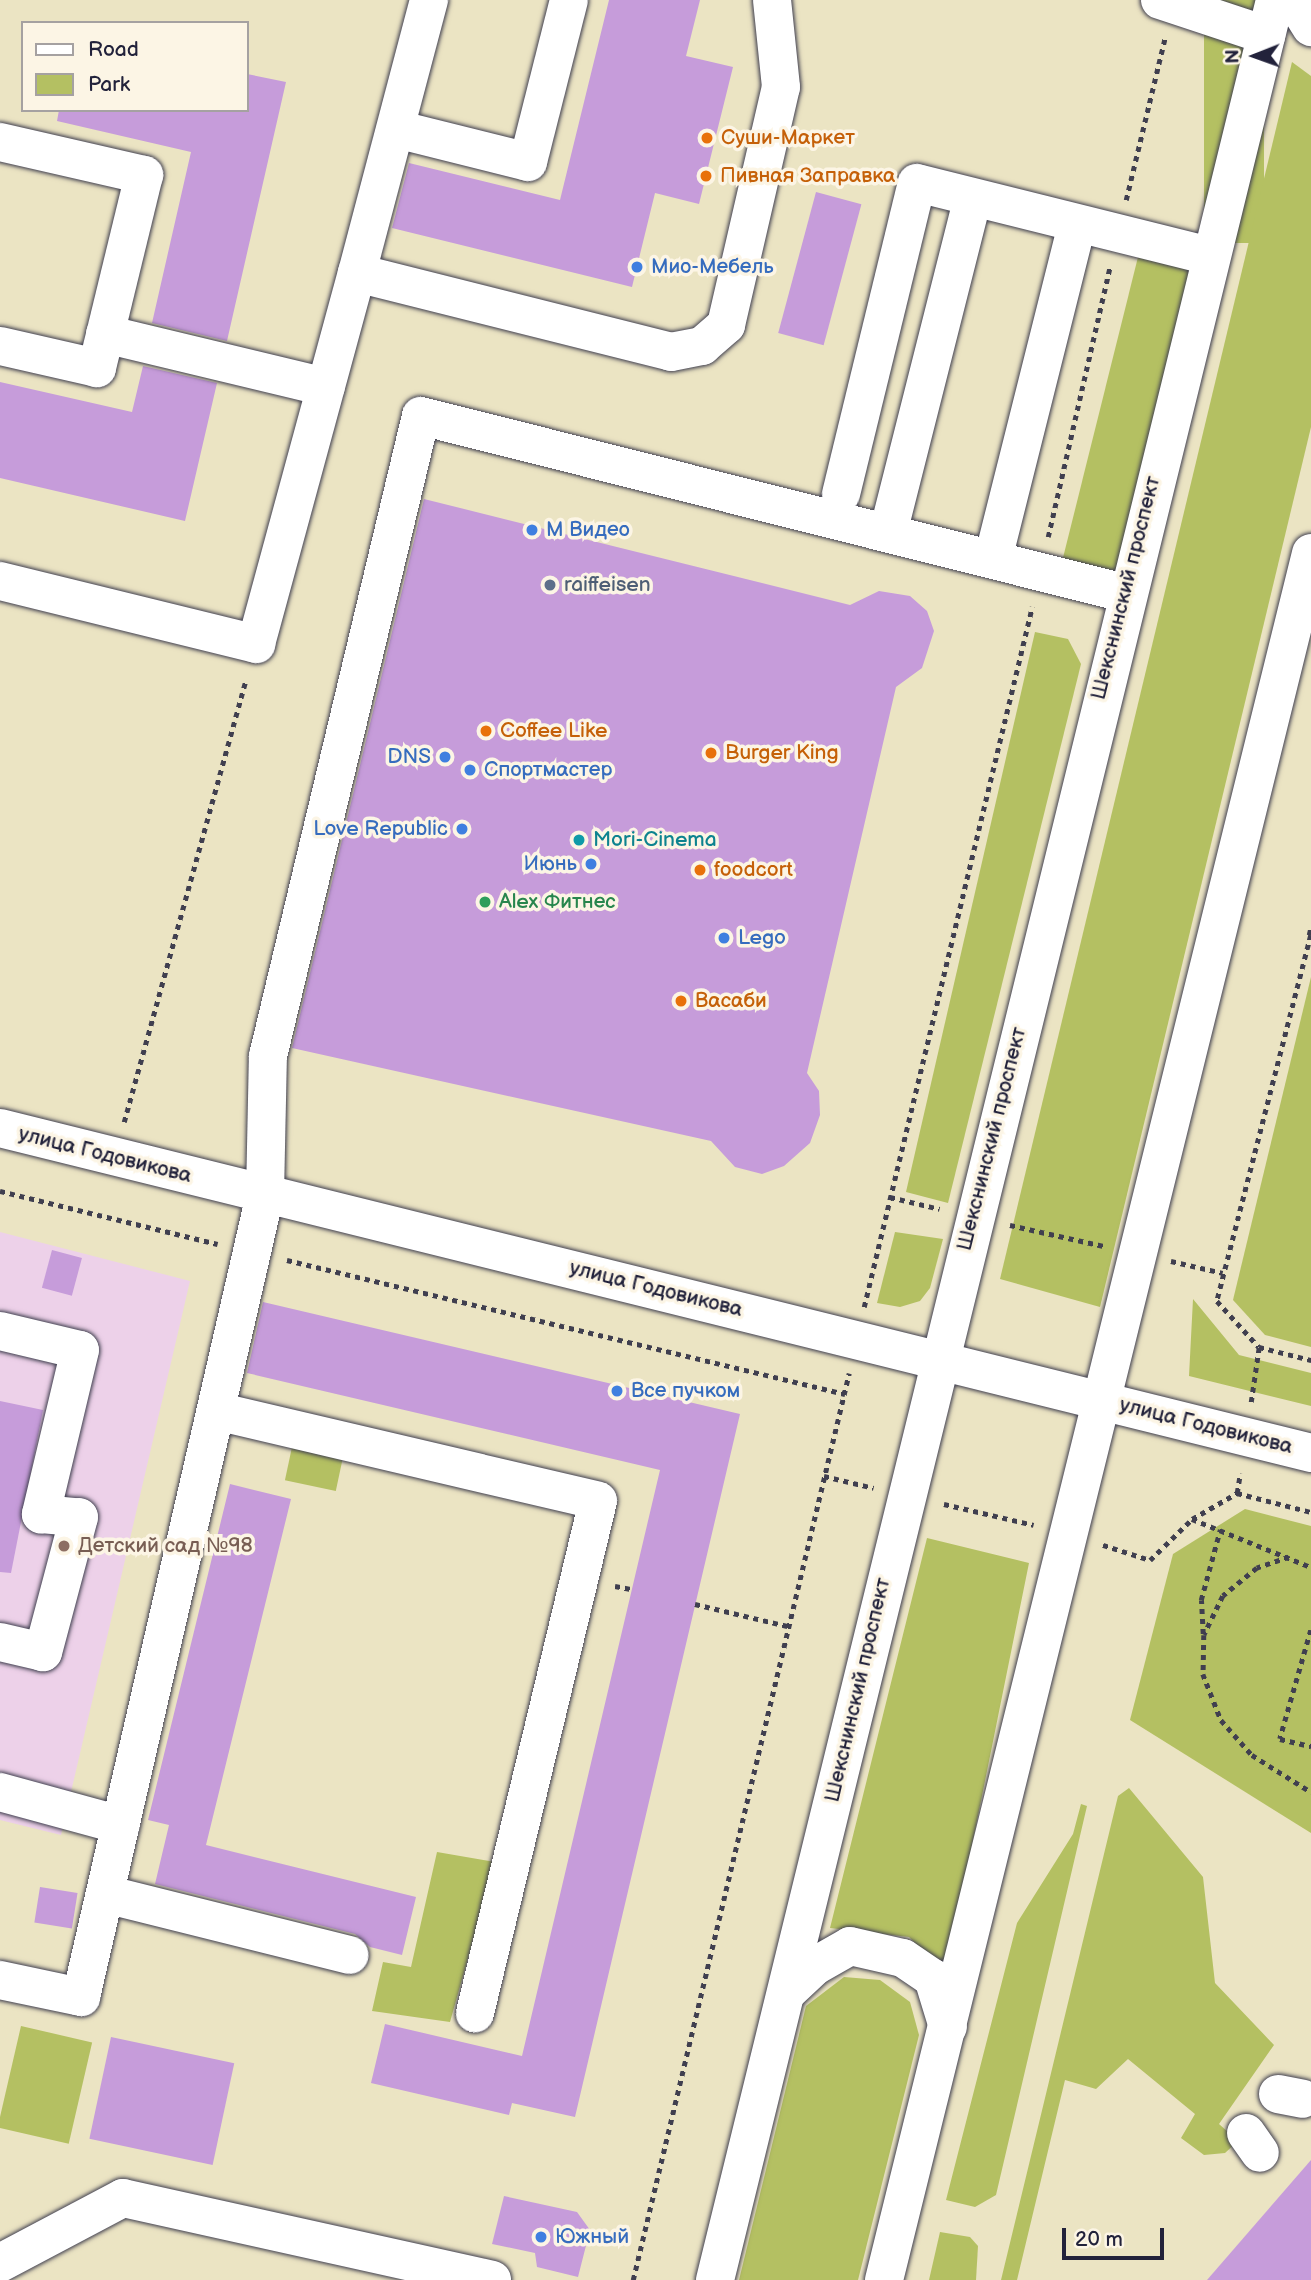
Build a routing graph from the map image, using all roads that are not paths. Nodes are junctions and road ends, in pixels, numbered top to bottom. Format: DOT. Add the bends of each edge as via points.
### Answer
graph roads {
  1 [pos="429,0"];
  2 [pos="569,0"];
  3 [pos="772,0"];
  4 [pos="1294,0"];
  5 [pos="1166,3"];
  6 [pos="1270,18"];
  7 [pos="1311,27"];
  8 [pos="396,129"];
  9 [pos="0,142"];
  10 [pos="973,198"];
  11 [pos="1077,225"];
  12 [pos="1210,256"];
  13 [pos="357,274"];
  14 [pos="105,334"];
  15 [pos="0,346"];
  16 [pos="326,387"];
  17 [pos="841,494"];
  18 [pos="888,533"];
  19 [pos="1311,554"];
  20 [pos="993,559"];
  21 [pos="0,581"];
  22 [pos="1124,593"];
  23 [pos="1302,633"];
  24 [pos="0,1128"];
  25 [pos="265,1195"];
  26 [pos="0,1331"];
  27 [pos="939,1359"];
  28 [pos="1103,1401"];
  29 [pos="220,1412"];
  30 [pos="1311,1453"];
  31 [pos="0,1642"];
  32 [pos="0,1792"];
  33 [pos="121,1825"];
  34 [pos="105,1894"];
  35 [pos="350,1955"];
  36 [pos="0,1980"];
  37 [pos="787,1992"];
  38 [pos="475,2013"];
  39 [pos="948,2027"];
  40 [pos="0,2263"];
  41 [pos="492,2280"];
  42 [pos="715,2280"];
  43 [pos="884,2280"];
  1 -- 8 [label="main road"];
  2 -- 8 [label="main road" via="528,162"];
  3 -- 13 [label="main road" via="781,87 726,325 702,346 671,352"];
  4 -- 7 [label="main road"];
  5 -- 6 [label="main road"];
  6 -- 12 [label="main road, Шекснинский проспект"];
  8 -- 13 [label="main road"];
  9 -- 14 [label="main road" via="144,175"];
  10 -- 11 [label="main road"];
  10 -- 17 [label="main road" via="917,183"];
  10 -- 18 [label="main road"];
  11 -- 12 [label="main road"];
  11 -- 20 [label="main road"];
  12 -- 22 [label="main road, Шекснинский проспект"];
  13 -- 16 [label="main road"];
  14 -- 15 [label="main road" via="97,368"];
  14 -- 16 [label="main road"];
  16 -- 21 [label="main road" via="256,644"];
  18 -- 20 [label="main road"];
  18 -- 25 [label="main road" via="421,416 268,1056"];
  19 -- 23 [label="main road"];
  20 -- 22 [label="main road"];
  22 -- 27 [label="main road, Шекснинский проспект"];
  23 -- 28 [label="main road"];
  24 -- 25 [label="main road, улица Годовикова"];
  25 -- 27 [label="main road, улица Годовикова"];
  25 -- 29 [label="main road"];
  26 -- 31 [label="main road" via="80,1350 41,1514 79,1517 43,1652"];
  27 -- 28 [label="main road, улица Годовикова"];
  27 -- 37 [label="main road, Шекснинский проспект"];
  28 -- 30 [label="main road, улица Годовикова"];
  28 -- 39 [label="main road"];
  29 -- 33 [label="main road"];
  29 -- 38 [label="main road" via="598,1501"];
  32 -- 33 [label="main road"];
  33 -- 34 [label="main road"];
  34 -- 35 [label="main road"];
  34 -- 36 [label="main road" via="81,1997"];
  37 -- 39 [label="main road" via="815,1966 850,1946 903,1958 933,1978"];
  37 -- 42 [label="main road, Шекснинский проспект"];
  39 -- 43 [label="main road"];
  40 -- 41 [label="main road" via="123,2198"];
}
